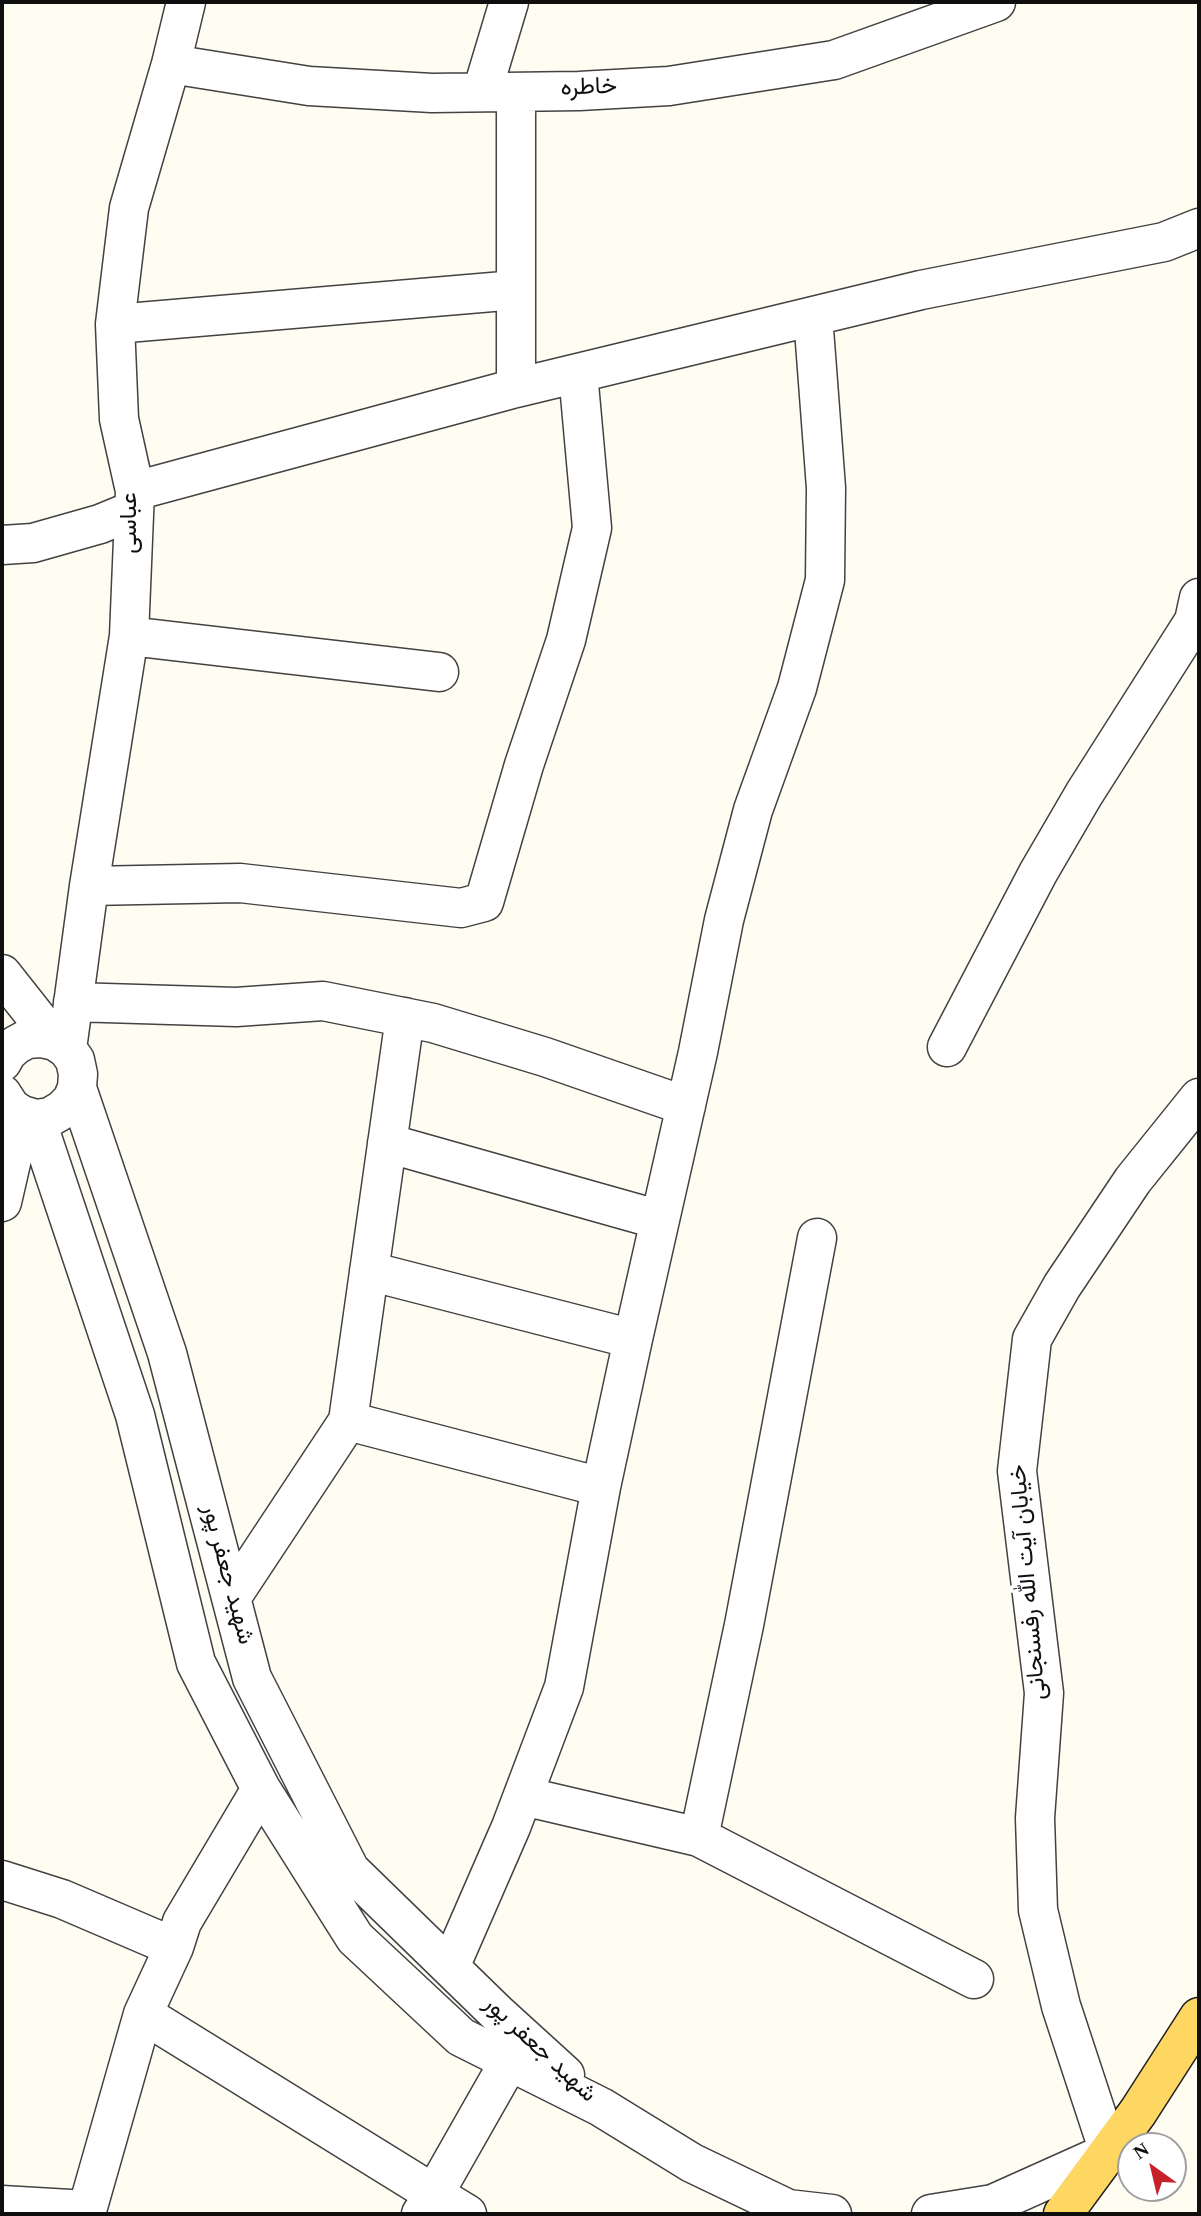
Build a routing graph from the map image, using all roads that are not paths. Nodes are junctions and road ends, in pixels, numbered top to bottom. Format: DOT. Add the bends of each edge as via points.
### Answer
graph roads {
  1 [pos="186,2"];
  2 [pos="509,2"];
  3 [pos="996,2"];
  4 [pos="171,64"];
  5 [pos="499,92"];
  6 [pos="1199,228"];
  7 [pos="516,290"];
  8 [pos="813,316"];
  9 [pos="114,324"];
  10 [pos="578,373"];
  11 [pos="516,388"];
  12 [pos="134,501"];
  13 [pos="2,545"];
  14 [pos="1199,598"];
  15 [pos="129,636"];
  16 [pos="439,672"];
  17 [pos="89,886"];
  18 [pos="2,974"];
  19 [pos="73,1002"];
  20 [pos="405,1017"];
  21 [pos="61,1045"];
  22 [pos="947,1047"];
  23 [pos="2,1062"];
  24 [pos="77,1088"];
  25 [pos="1199,1098"];
  26 [pos="686,1106"];
  27 [pos="20,1109"];
  28 [pos="387,1143"];
  29 [pos="2,1202"];
  30 [pos="660,1220"];
  31 [pos="817,1238"];
  32 [pos="369,1271"];
  33 [pos="633,1339"];
  34 [pos="348,1421"];
  35 [pos="601,1487"];
  36 [pos="231,1598"];
  37 [pos="261,1789"];
  38 [pos="523,1796"];
  39 [pos="699,1838"];
  40 [pos="2,1880"];
  41 [pos="174,1947"];
  42 [pos="450,1967"];
  43 [pos="974,1979"];
  44 [pos="143,2014"];
  45 [pos="1199,2017"];
  46 [pos="509,2062"];
  47 [pos="601,2108"];
  48 [pos="1109,2152"];
  49 [pos="427,2204"];
  50 [pos="2,2205"];
  51 [pos="86,2212"];
  52 [pos="467,2214"];
  53 [pos="832,2214"];
  54 [pos="931,2214"];
  55 [pos="1063,2214"];
  1 -- 4 [label="street, عباسی"];
  2 -- 5 [label="street"];
  3 -- 5 [label="street, خاطره" via="834,60 669,86"];
  4 -- 5 [label="street, خاطره" via="309,86"];
  4 -- 9 [label="street, عباسی" via="129,208"];
  5 -- 7 [label="street"];
  6 -- 8 [label="street" via="1164,242"];
  7 -- 9 [label="street"];
  7 -- 11 [label="street"];
  8 -- 10 [label="street"];
  8 -- 26 [label="street" via="826,488 825,580 797,688 753,810 724,920"];
  9 -- 12 [label="street, عباسی" via="119,419"];
  10 -- 11 [label="street"];
  10 -- 17 [label="street" via="593,528 566,640 484,902 461,908 240,883"];
  11 -- 12 [label="street"];
  12 -- 13 [label="street" via="100,524 33,543"];
  12 -- 15 [label="street, عباسی"];
  14 -- 22 [label="street" via="1194,621 1038,873"];
  15 -- 16 [label="street"];
  15 -- 17 [label="street, عباسی"];
  17 -- 19 [label="street, عباسی"];
  18 -- 21 [label="street"];
  19 -- 20 [label="street" via="236,1007 323,1001"];
  19 -- 21 [label="street, عباسی"];
  20 -- 26 [label="street" via="545,1056"];
  20 -- 28 [label="street"];
  21 -- 23 [label="street" via="41,1038 27,1040 16,1045"];
  21 -- 24 [label="street, شهید جعفر پور" via="75,1060"];
  24 -- 27 [label="street" via="72,1100 50,1117"];
  24 -- 36 [label="street, شهید جعفر پور" via="167,1353"];
  25 -- 48 [label="street, خیابان آیت الله رفسنجانی" via="1133,1180 1032,1339 1017,1471 1044,1693 1035,1818 1038,1910 1061,2006"];
  26 -- 30 [label="street"];
  27 -- 29 [label="street"];
  27 -- 37 [label="street, شهید جعفر پور" via="135,1415 196,1663"];
  28 -- 30 [label="street"];
  28 -- 32 [label="street"];
  30 -- 33 [label="street"];
  31 -- 39 [label="street"];
  32 -- 33 [label="street"];
  32 -- 34 [label="street"];
  33 -- 35 [label="street"];
  34 -- 35 [label="street"];
  34 -- 36 [label="street"];
  35 -- 38 [label="street" via="564,1687"];
  36 -- 42 [label="street, شهید جعفر پور" via="252,1678 350,1870"];
  37 -- 41 [label="street" via="181,1922"];
  37 -- 46 [label="street, شهید جعفر پور" via="355,1938 461,2037"];
  38 -- 39 [label="street"];
  38 -- 42 [label="street"];
  39 -- 43 [label="street"];
  40 -- 41 [label="street" via="62,1899"];
  41 -- 44 [label="street"];
  42 -- 47 [label="street, شهید جعفر پور"];
  44 -- 49 [label="street"];
  44 -- 51 [label="street"];
  45 -- 48 [label="main road"];
  46 -- 47 [label="street, شهید جعفر پور"];
  46 -- 49 [label="street"];
  47 -- 53 [label="street" via="692,2162 788,2209"];
  48 -- 54 [label="street" via="993,2204"];
  48 -- 55 [label="main road"];
  49 -- 52 [label="street"];
  50 -- 51 [label="street"];
}
